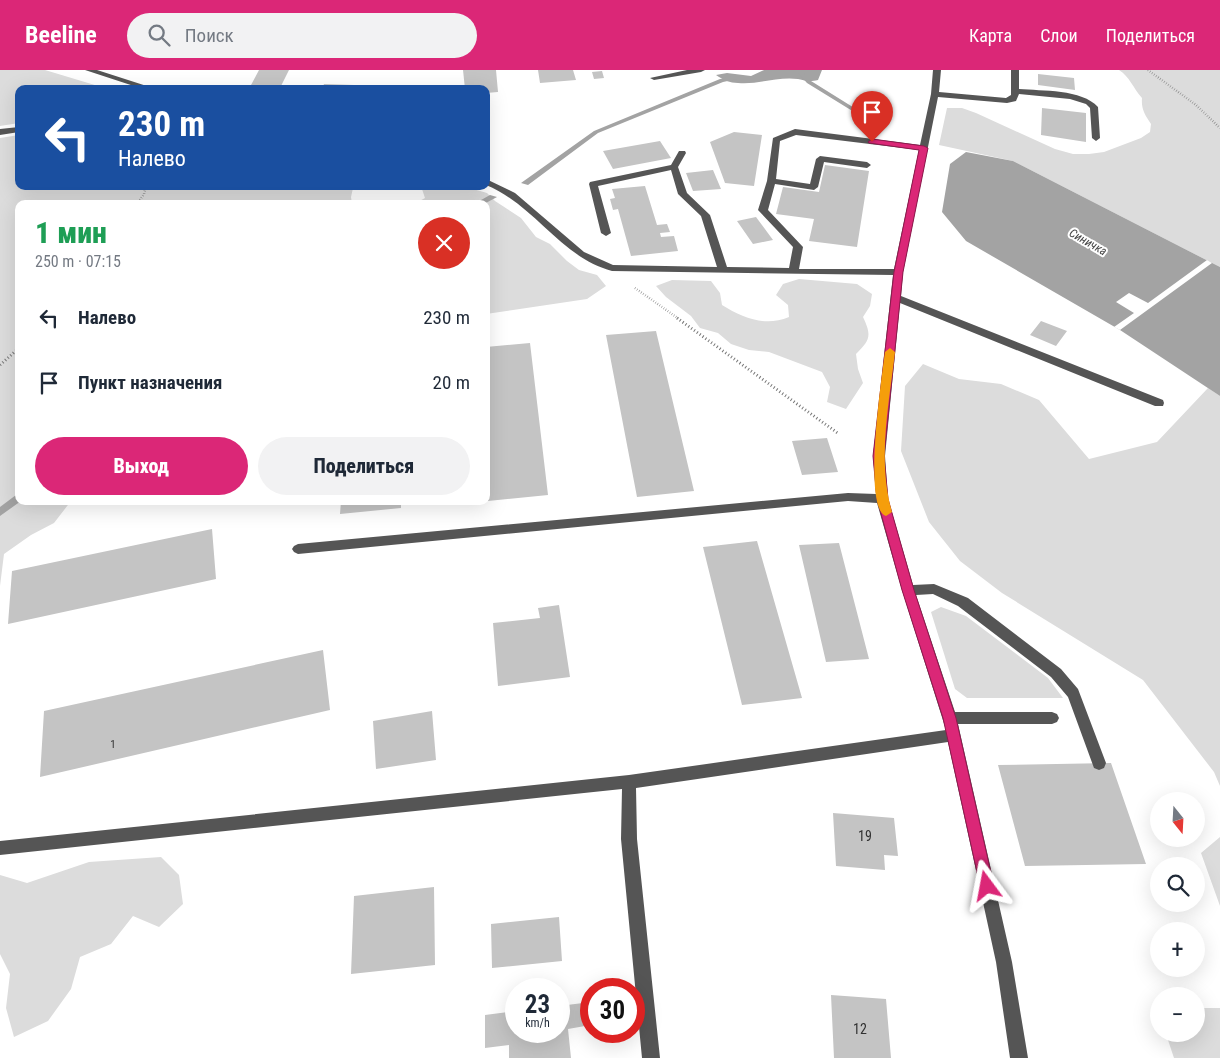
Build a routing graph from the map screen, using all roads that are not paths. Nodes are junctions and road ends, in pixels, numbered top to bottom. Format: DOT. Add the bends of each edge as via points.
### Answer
graph roads {
  1 [pos="89,70"];
  2 [pos="701,70"];
  3 [pos="937,70"];
  4 [pos="1015,70"];
  5 [pos="654,78"];
  6 [pos="139,85"];
  7 [pos="1015,91"];
  8 [pos="935,94"];
  9 [pos="15,130"];
  10 [pos="0,132"];
  11 [pos="1096,138"];
  12 [pos="924,148"];
  13 [pos="682,153"];
  14 [pos="867,165"];
  15 [pos="674,167"];
  16 [pos="771,181"];
  17 [pos="490,183"];
  18 [pos="606,233"];
  19 [pos="723,270"];
  20 [pos="793,272"];
  21 [pos="898,272"];
  22 [pos="896,298"];
  23 [pos="1159,403"];
  24 [pos="882,499"];
  25 [pos="298,549"];
  26 [pos="908,590"];
  27 [pos="950,718"];
  28 [pos="1052,718"];
  29 [pos="953,735"];
  30 [pos="1099,763"];
  31 [pos="629,782"];
  32 [pos="0,848"];
  33 [pos="651,1058"];
  34 [pos="1019,1058"];
  1 -- 6 [label="street"];
  2 -- 5 [label="street"];
  3 -- 8 [label="street"];
  4 -- 7 [label="street"];
  7 -- 8 [label="street" via="1013,99 1007,101"];
  7 -- 11 [label="street" via="1076,98 1091,103"];
  8 -- 12 [label="street"];
  9 -- 10 [label="street"];
  12 -- 16 [label="street" via="795,132 776,140"];
  12 -- 21 [label="street"];
  13 -- 15 [label="street"];
  14 -- 16 [label="street" via="820,159 814,187"];
  15 -- 18 [label="street" via="593,184"];
  15 -- 19 [label="street" via="683,194 706,215"];
  16 -- 20 [label="street" via="763,210 798,247"];
  17 -- 19 [label="street" via="515,198 582,255 612,268"];
  19 -- 20 [label="street"];
  20 -- 21 [label="street"];
  21 -- 22 [label="street"];
  22 -- 23 [label="street"];
  22 -- 24 [label="street" via="879,456"];
  24 -- 25 [label="street" via="848,497"];
  24 -- 26 [label="street"];
  26 -- 27 [label="street"];
  26 -- 30 [label="street" via="934,589 964,602 1056,673 1076,700"];
  27 -- 28 [label="street"];
  27 -- 29 [label="street"];
  29 -- 31 [label="street"];
  29 -- 34 [label="street" via="1004,962"];
  31 -- 32 [label="street"];
  31 -- 33 [label="street" via="628,839"];
}
